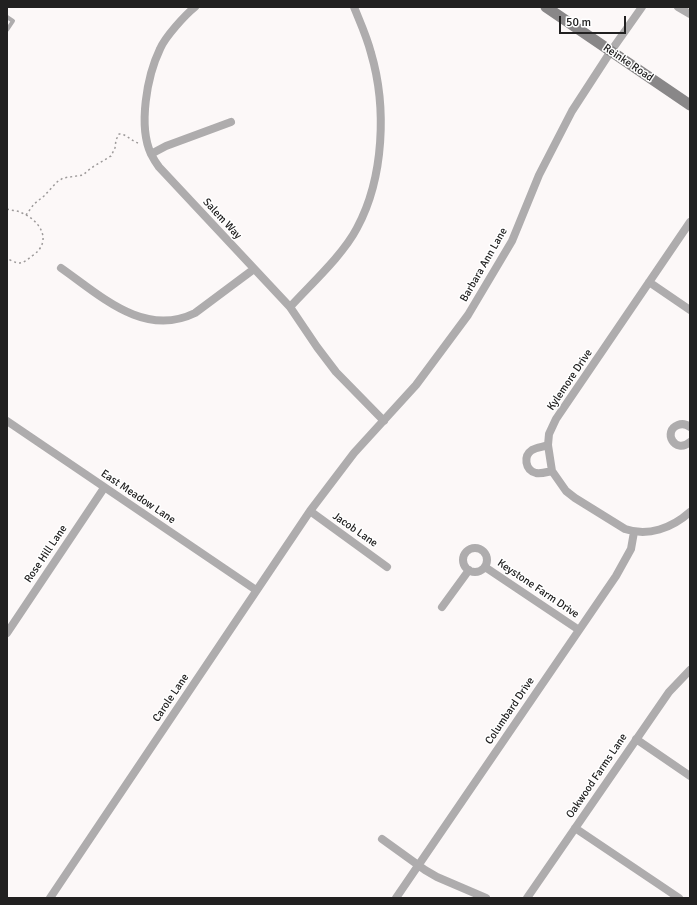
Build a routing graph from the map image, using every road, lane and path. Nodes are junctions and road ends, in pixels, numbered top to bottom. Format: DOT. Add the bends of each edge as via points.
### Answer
graph roads {
  1 [pos="195,7"];
  2 [pos="354,7"];
  3 [pos="546,7"];
  4 [pos="642,7"];
  5 [pos="678,7"];
  6 [pos="690,14"];
  7 [pos="7,17"];
  8 [pos="7,30"];
  9 [pos="611,51"];
  10 [pos="690,105"];
  11 [pos="231,122"];
  12 [pos="147,142"];
  13 [pos="151,154"];
  14 [pos="7,209"];
  15 [pos="26,215"];
  16 [pos="690,222"];
  17 [pos="7,258"];
  18 [pos="61,268"];
  19 [pos="254,269"];
  20 [pos="649,282"];
  21 [pos="290,307"];
  22 [pos="690,310"];
  23 [pos="7,421"];
  24 [pos="384,421"];
  25 [pos="690,427"];
  26 [pos="690,442"];
  27 [pos="548,446"];
  28 [pos="552,471"];
  29 [pos="104,488"];
  30 [pos="310,511"];
  31 [pos="690,512"];
  32 [pos="634,532"];
  33 [pos="387,567"];
  34 [pos="485,567"];
  35 [pos="469,570"];
  36 [pos="256,590"];
  37 [pos="442,607"];
  38 [pos="579,630"];
  39 [pos="7,632"];
  40 [pos="690,670"];
  41 [pos="636,739"];
  42 [pos="690,776"];
  43 [pos="575,828"];
  44 [pos="382,839"];
  45 [pos="418,865"];
  46 [pos="50,898"];
  47 [pos="396,898"];
  48 [pos="486,898"];
  49 [pos="527,898"];
  50 [pos="679,898"];
  1 -- 12 [label="street, Salem Way" via="186,14 160,48 146,98 144,118"];
  2 -- 21 [label="street" via="371,52 380,98 379,152 374,182 368,203 352,236"];
  3 -- 9 [label="street, Reinke Road"];
  4 -- 9 [label="street, Barbara Ann Lane"];
  5 -- 6 [label="street"];
  7 -- 8 [label="lane" via="13,21"];
  9 -- 10 [label="street, Reinke Road"];
  9 -- 24 [label="street, Barbara Ann Lane" via="572,111 539,175 512,241 468,315 416,385"];
  11 -- 13 [label="street"];
  12 -- 13 [label="street, Salem Way"];
  12 -- 15 [label="path" via="134,142 119,134 111,156 83,175 63,178 57,182"];
  13 -- 19 [label="street, Salem Way" via="164,173"];
  14 -- 15 [label="path"];
  15 -- 17 [label="path" via="40,227 43,244 40,250 24,262 18,263"];
  16 -- 20 [label="street, Kylemore Drive"];
  18 -- 19 [label="street" via="128,313 143,319 164,321 195,313"];
  19 -- 21 [label="street, Salem Way"];
  20 -- 22 [label="street"];
  20 -- 27 [label="street, Kylemore Drive" via="556,419 549,434"];
  21 -- 24 [label="street, Salem Way" via="336,372"];
  23 -- 29 [label="street, East Meadow Lane"];
  24 -- 30 [label="street, Barbara Ann Lane" via="354,453"];
  25 -- 26 [label="street" via="685,424 678,425 672,429 671,436 677,445 684,446"];
  27 -- 28 [label="street, Kylemore Drive"];
  27 -- 28 [label="street" via="531,451 526,461 530,469 536,473"];
  28 -- 32 [label="street, Kylemore Drive" via="566,491 575,498"];
  29 -- 36 [label="street, East Meadow Lane"];
  29 -- 39 [label="street, Rose Hill Lane"];
  30 -- 33 [label="street, Jacob Lane"];
  30 -- 36 [label="street, Carole Lane"];
  31 -- 32 [label="street" via="670,526 656,531"];
  32 -- 38 [label="street, Columbard Drive" via="624,562"];
  34 -- 35 [label="street, Keystone Farm Drive" via="480,571"];
  34 -- 35 [label="street, Keystone Farm Drive" via="486,555 481,549 473,548 466,552 463,560"];
  34 -- 38 [label="street, Keystone Farm Drive"];
  35 -- 37 [label="street"];
  36 -- 46 [label="street, Carole Lane"];
  38 -- 45 [label="street, Columbard Drive"];
  40 -- 41 [label="street, Oakwood Farms Lane" via="668,692"];
  41 -- 42 [label="street"];
  41 -- 43 [label="street, Oakwood Farms Lane"];
  43 -- 49 [label="street, Oakwood Farms Lane"];
  43 -- 50 [label="street"];
  44 -- 45 [label="street"];
  45 -- 47 [label="street, Columbard Drive"];
  45 -- 48 [label="street" via="437,877"];
}
